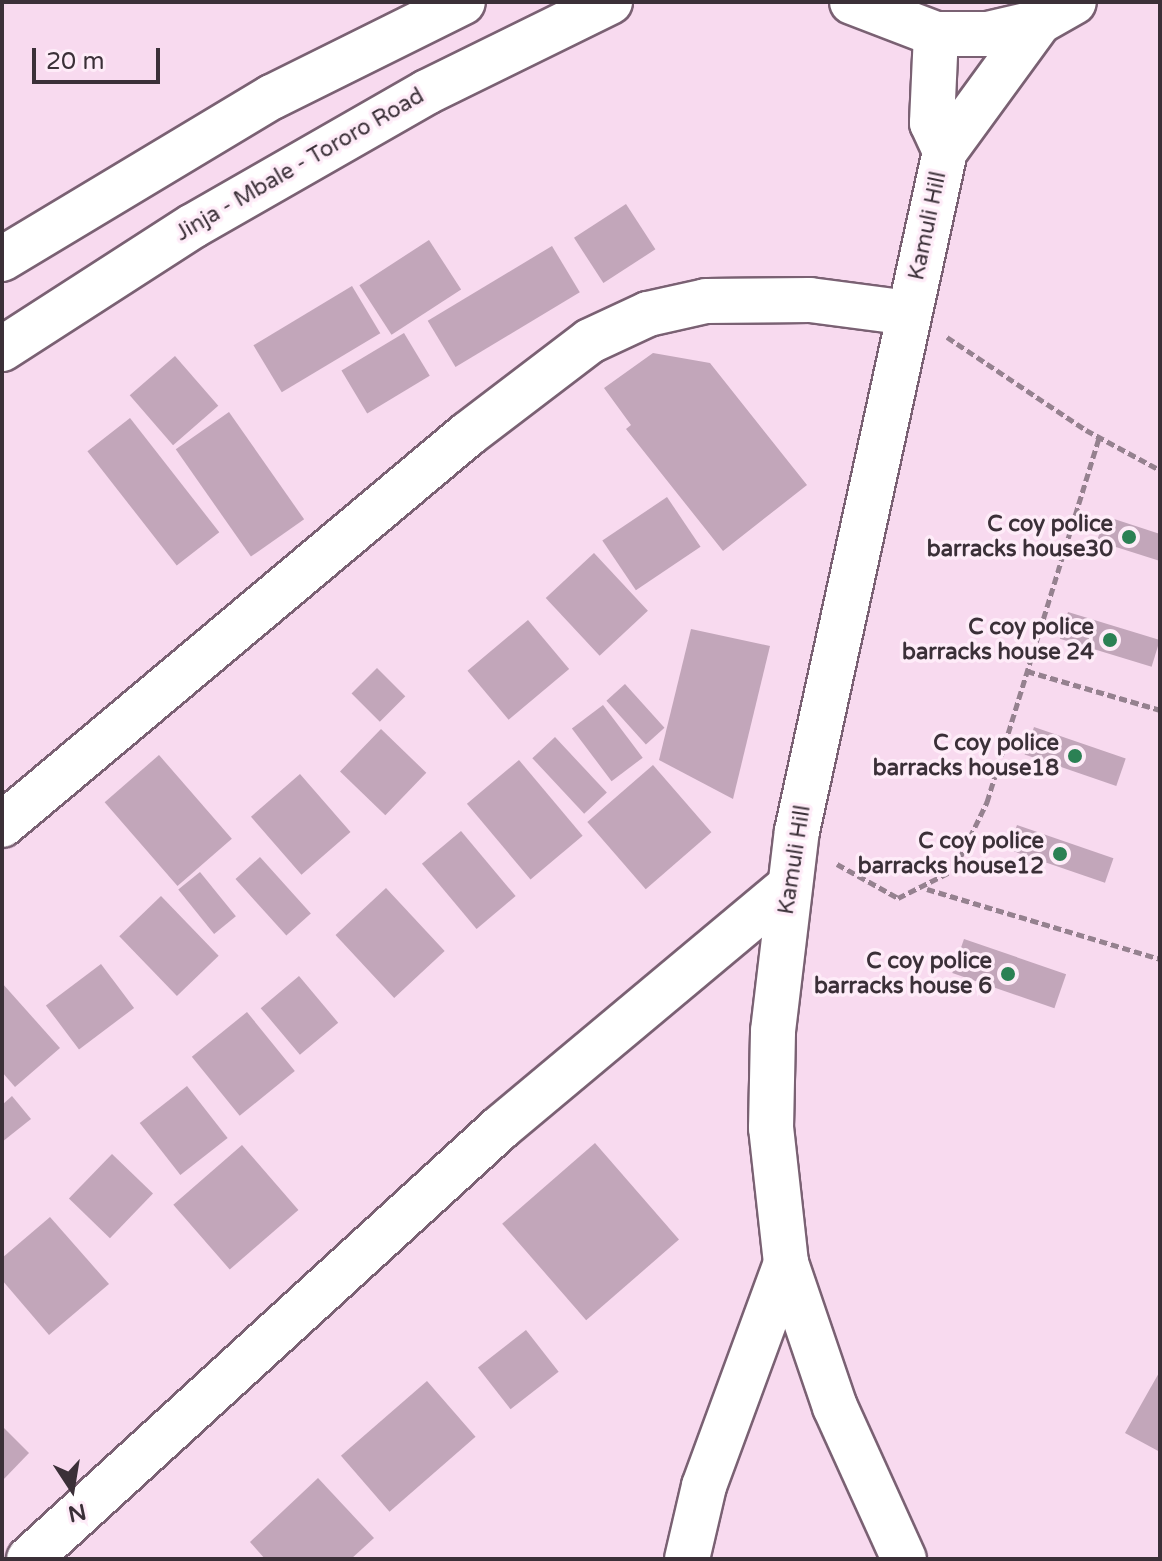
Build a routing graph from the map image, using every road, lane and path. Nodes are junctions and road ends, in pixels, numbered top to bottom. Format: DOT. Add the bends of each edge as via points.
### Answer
graph roads {
  1 [pos="463,2"];
  2 [pos="610,2"];
  3 [pos="852,2"];
  4 [pos="1057,12"];
  5 [pos="936,34"];
  6 [pos="945,151"];
  7 [pos="2,259"];
  8 [pos="909,313"];
  9 [pos="2,349"];
  10 [pos="1099,438"];
  11 [pos="1160,470"];
  12 [pos="1027,671"];
  13 [pos="1160,710"];
  14 [pos="2,825"];
  15 [pos="797,831"];
  16 [pos="789,886"];
  17 [pos="926,889"];
  18 [pos="1160,959"];
  19 [pos="786,1263"];
  20 [pos="29,1559"];
  21 [pos="687,1559"];
  22 [pos="904,1559"];
  1 -- 7 [label="main road" via="272,97"];
  2 -- 9 [label="main road, Jinja - Mbale - Tororo Road" via="303,162"];
  3 -- 5 [label="main road"];
  4 -- 5 [label="main road" via="988,34"];
  4 -- 6 [label="main road, Kamuli Hill"];
  5 -- 6 [label="main road, Kamuli Hill" via="932,123"];
  6 -- 8 [label="main road, Kamuli Hill"];
  8 -- 10 [label="path"];
  8 -- 14 [label="main road" via="810,300 706,301 648,314 590,341 468,434"];
  8 -- 15 [label="main road, Kamuli Hill"];
  10 -- 11 [label="path"];
  10 -- 12 [label="path"];
  12 -- 13 [label="path"];
  12 -- 17 [label="path" via="987,802 954,870"];
  15 -- 16 [label="main road, Kamuli Hill"];
  15 -- 17 [label="path" via="858,881 898,898"];
  16 -- 19 [label="main road, Kamuli Hill" via="771,1128"];
  16 -- 20 [label="main road" via="500,1128"];
  17 -- 18 [label="path"];
  19 -- 21 [label="main road" via="704,1486"];
  19 -- 22 [label="main road, Kamuli Hill" via="840,1421"];
}
